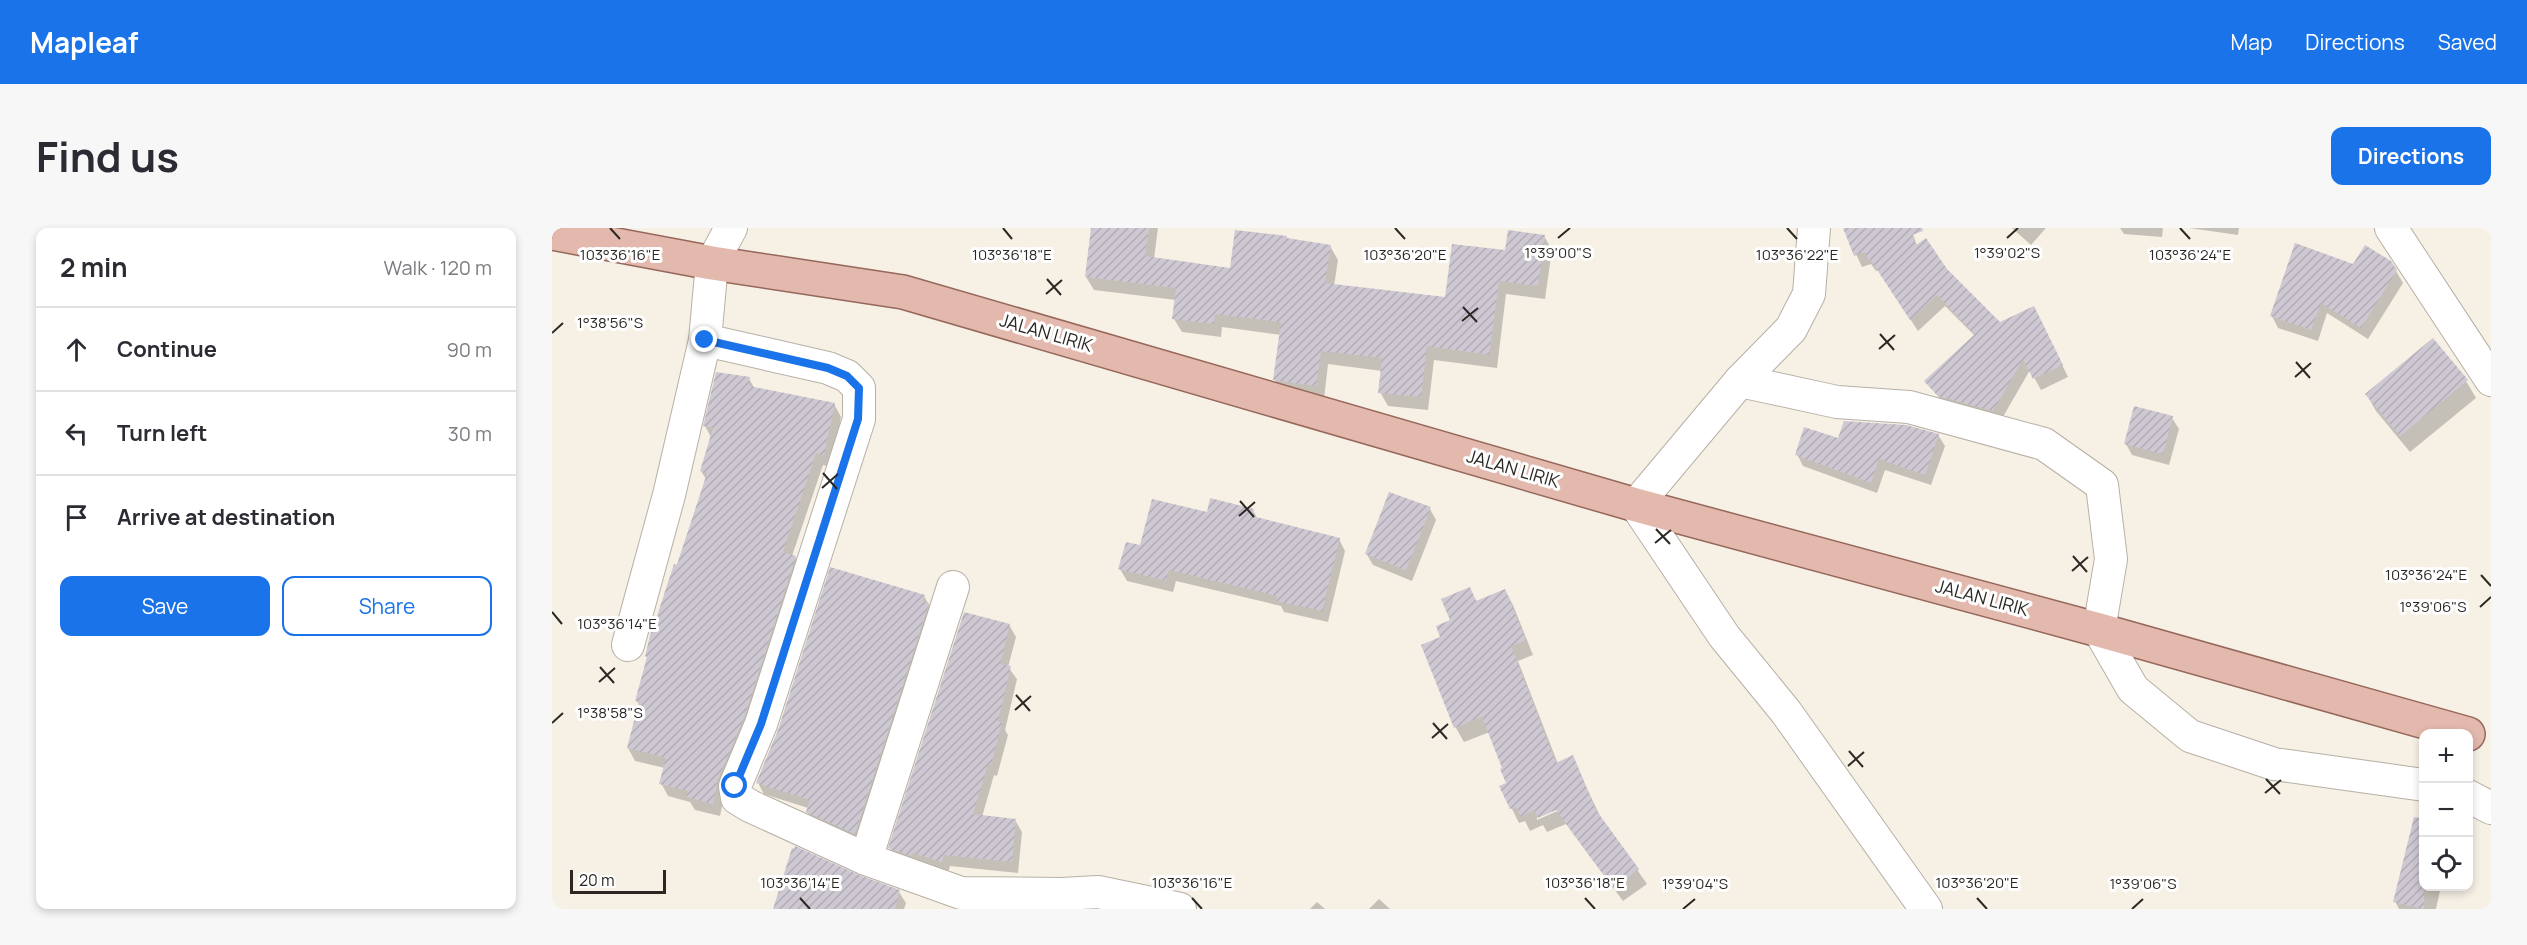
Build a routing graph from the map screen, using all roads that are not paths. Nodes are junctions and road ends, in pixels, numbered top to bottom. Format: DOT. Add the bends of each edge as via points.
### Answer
graph roads {
  1 [pos="731,228"];
  2 [pos="1814,228"];
  3 [pos="2391,228"];
  4 [pos="552,233"];
  5 [pos="712,263"];
  6 [pos="705,340"];
  7 [pos="2491,380"];
  8 [pos="1740,381"];
  9 [pos="1636,505"];
  10 [pos="953,587"];
  11 [pos="2099,630"];
  12 [pos="628,645"];
  13 [pos="2450,729"];
  14 [pos="2473,735"];
  15 [pos="2491,737"];
  16 [pos="2419,784"];
  17 [pos="2473,798"];
  18 [pos="2491,808"];
  19 [pos="866,859"];
  20 [pos="1099,900"];
  21 [pos="960,901"];
  22 [pos="1180,909"];
  23 [pos="1926,909"];
  1 -- 5 [label="street"];
  2 -- 8 [label="street" via="1809,294 1791,329"];
  3 -- 7 [label="street"];
  4 -- 5 [label="main road, JALAN LIRIK"];
  5 -- 6 [label="street"];
  5 -- 9 [label="main road, JALAN LIRIK" via="903,292"];
  6 -- 12 [label="street" via="669,495"];
  6 -- 19 [label="street" via="828,368 847,376 859,388 858,419 761,724 735,786 737,798 750,806"];
  8 -- 9 [label="street"];
  8 -- 11 [label="street" via="1837,402 1909,406 2044,444 2102,485 2111,559"];
  9 -- 11 [label="main road, JALAN LIRIK"];
  9 -- 23 [label="street" via="1724,636 1786,712"];
  10 -- 19 [label="street"];
  11 -- 13 [label="main road, JALAN LIRIK"];
  11 -- 16 [label="street" via="2133,689 2190,736 2274,764"];
  14 -- 15 [label="main road, JALAN LIRIK"];
  17 -- 18 [label="street"];
  19 -- 21 [label="street"];
  20 -- 21 [label="street" via="1062,894"];
  20 -- 22 [label="street"];
}
